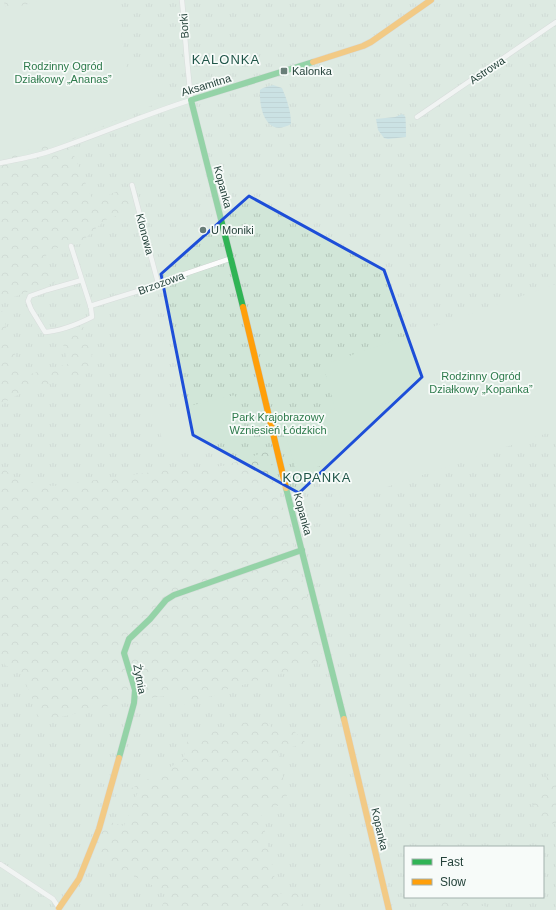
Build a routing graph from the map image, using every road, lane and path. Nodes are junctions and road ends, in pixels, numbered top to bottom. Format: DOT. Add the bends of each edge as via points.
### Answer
graph roads {
  1 [pos="182,0"];
  2 [pos="431,0"];
  3 [pos="556,22"];
  4 [pos="192,100"];
  5 [pos="417,117"];
  6 [pos="0,163"];
  7 [pos="132,185"];
  8 [pos="71,246"];
  9 [pos="232,258"];
  10 [pos="82,280"];
  11 [pos="158,283"];
  12 [pos="90,306"];
  13 [pos="302,550"];
  14 [pos="0,864"];
  15 [pos="59,909"];
  16 [pos="389,910"];
  1 -- 4 [label="street, Borki"];
  2 -- 4 [label="street, Aksamitna" via="371,42 358,48"];
  3 -- 5 [label="street, Astrowa"];
  4 -- 6 [label="street, Aksamitna" via="47,152"];
  4 -- 9 [label="street, Kopanka"];
  7 -- 11 [label="street, Klonowa"];
  8 -- 10 [label="street"];
  9 -- 11 [label="street, Brzozowa"];
  9 -- 13 [label="street, Kopanka"];
  10 -- 12 [label="street"];
  10 -- 12 [label="street" via="35,294 30,296 28,301 45,332 92,317"];
  11 -- 12 [label="street, Brzozowa"];
  13 -- 15 [label="street, Żytnia" via="174,594 129,639 124,653 134,690 134,703 99,829 79,879"];
  13 -- 16 [label="street, Kopanka"];
  14 -- 15 [label="street" via="53,899"];
}
